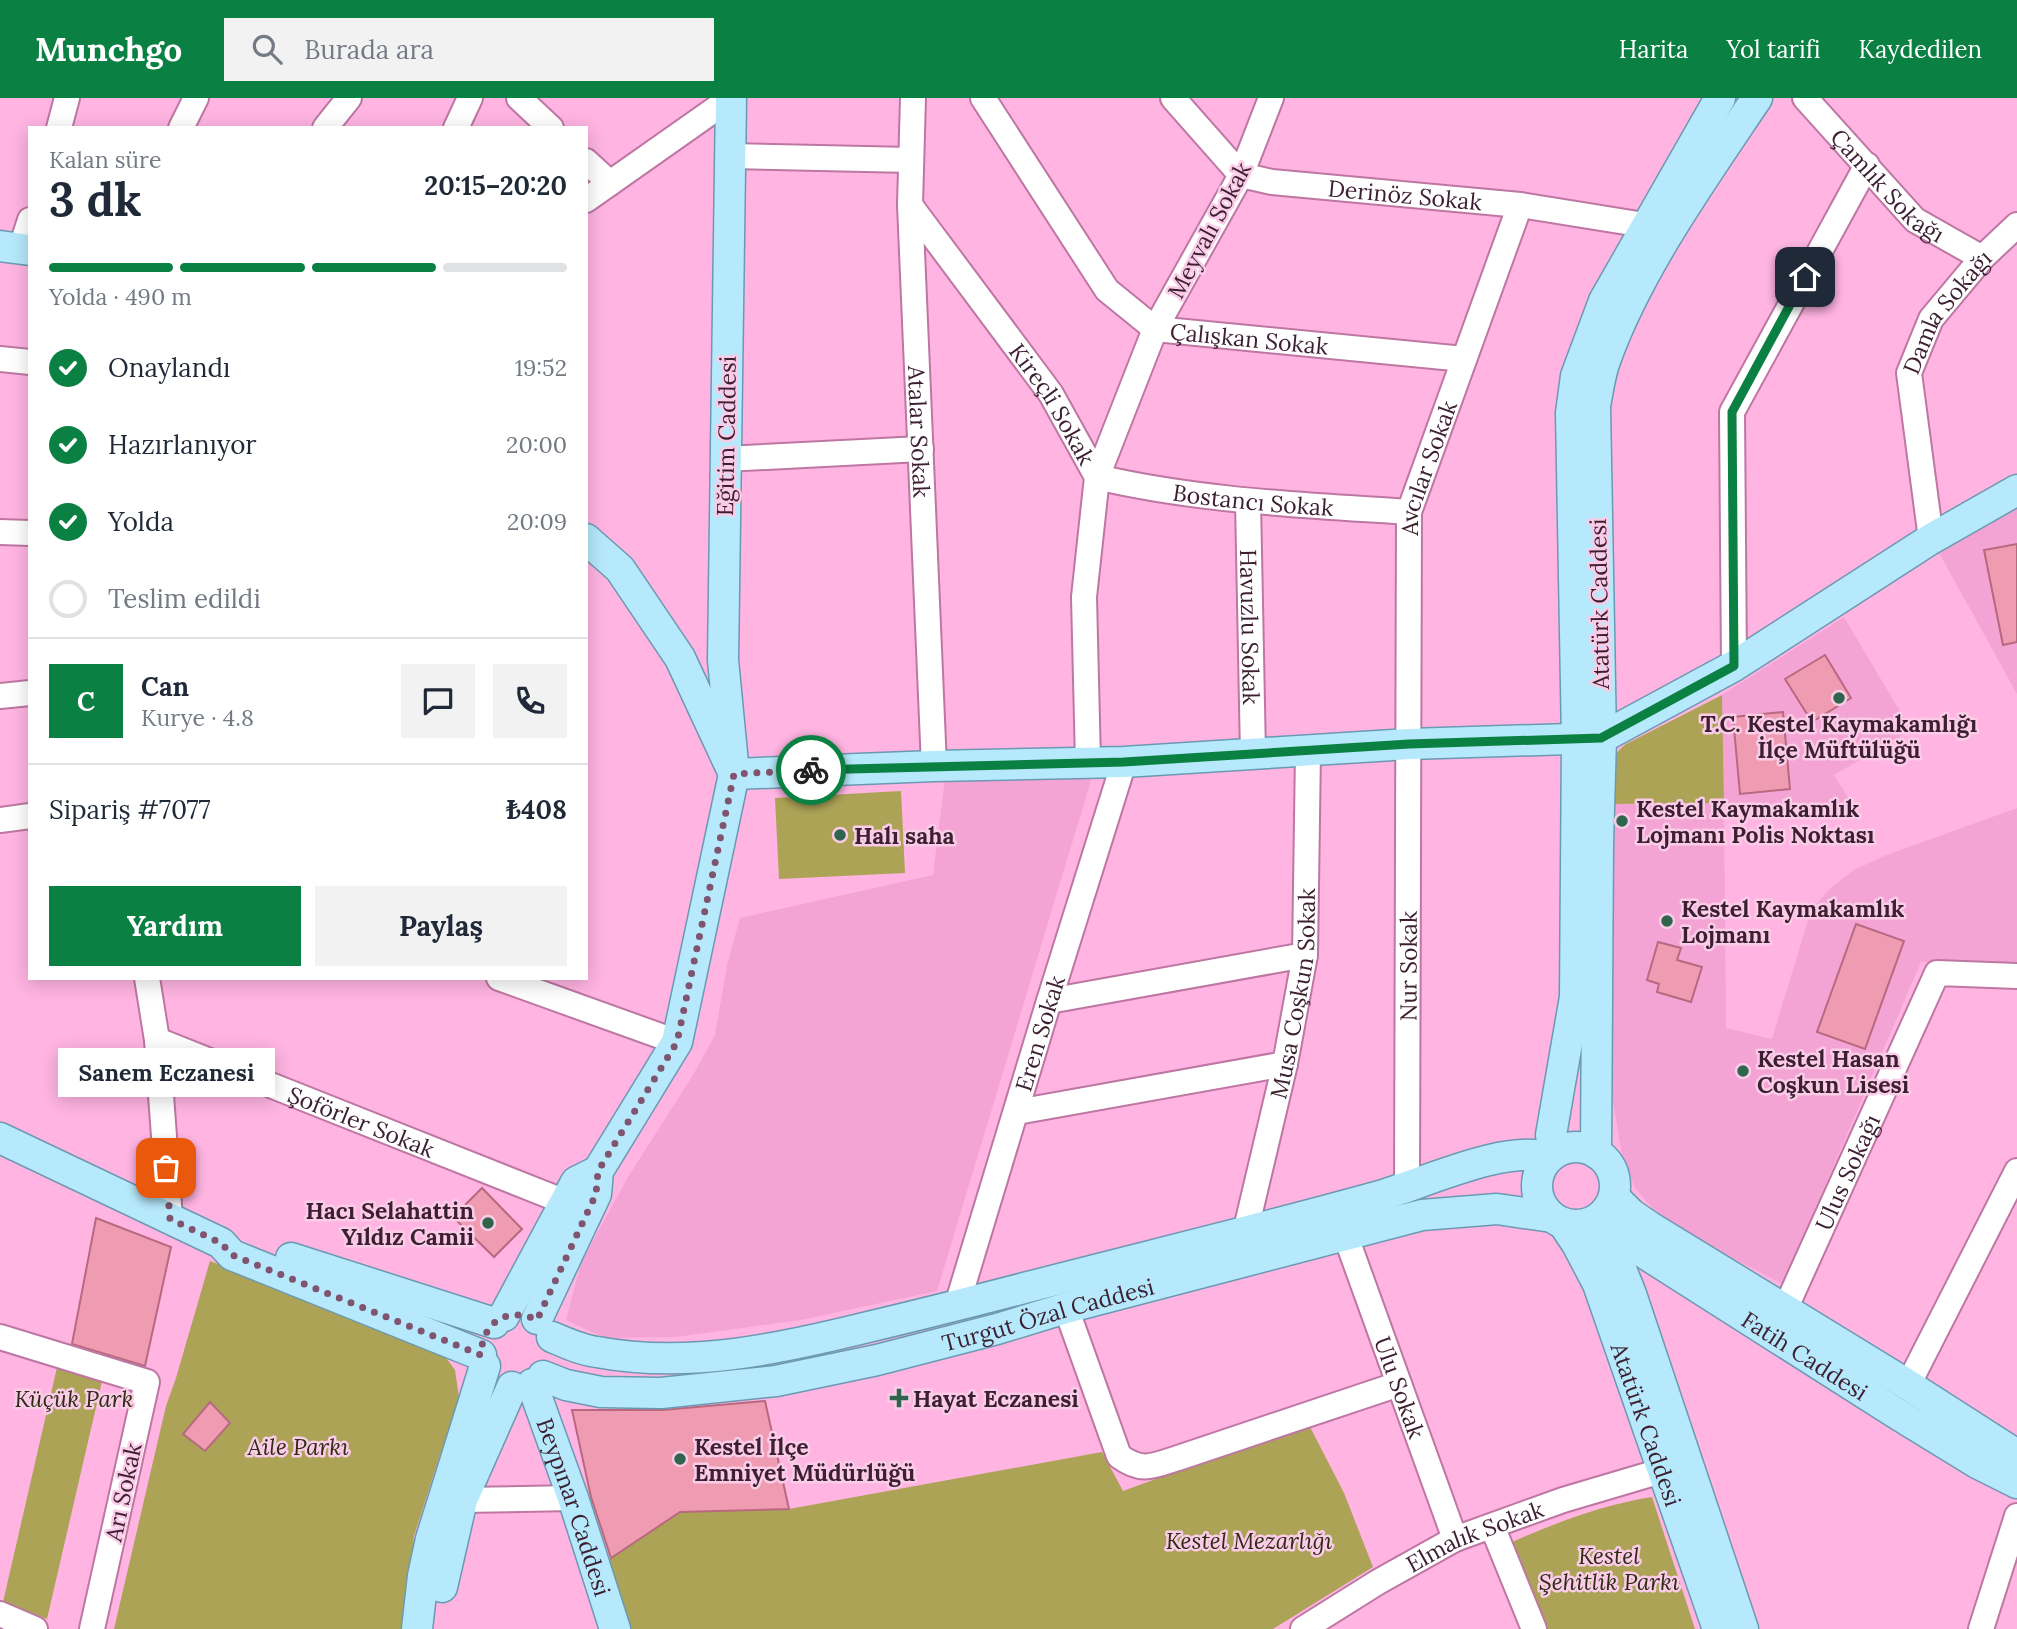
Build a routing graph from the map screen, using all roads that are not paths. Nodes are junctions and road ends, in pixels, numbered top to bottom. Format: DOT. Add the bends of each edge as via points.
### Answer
graph roads {
  1 [pos="67,98"];
  2 [pos="196,98"];
  3 [pos="349,98"];
  4 [pos="470,98"];
  5 [pos="519,98"];
  6 [pos="731,98"];
  7 [pos="913,98"];
  8 [pos="983,98"];
  9 [pos="1173,98"];
  10 [pos="1271,98"];
  11 [pos="1720,98"];
  12 [pos="1757,98"];
  13 [pos="1804,98"];
  14 [pos="59,126"];
  15 [pos="182,126"];
  16 [pos="327,126"];
  17 [pos="457,126"];
  18 [pos="549,126"];
  19 [pos="730,156"];
  20 [pos="911,160"];
  21 [pos="588,163"];
  22 [pos="1867,165"];
  23 [pos="1241,175"];
  24 [pos="610,183"];
  25 [pos="588,199"];
  26 [pos="910,205"];
  27 [pos="1520,205"];
  28 [pos="28,224"];
  29 [pos="2017,225"];
  30 [pos="1660,227"];
  31 [pos="17,248"];
  32 [pos="1982,258"];
  33 [pos="1155,329"];
  34 [pos="0,359"];
  35 [pos="1464,359"];
  36 [pos="28,362"];
  37 [pos="920,449"];
  38 [pos="725,459"];
  39 [pos="1097,477"];
  40 [pos="2017,490"];
  41 [pos="1248,501"];
  42 [pos="1409,512"];
  43 [pos="0,532"];
  44 [pos="28,533"];
  45 [pos="1931,539"];
  46 [pos="588,541"];
  47 [pos="1734,666"];
  48 [pos="28,693"];
  49 [pos="0,696"];
  50 [pos="1589,739"];
  51 [pos="1409,744"];
  52 [pos="1308,751"];
  53 [pos="1253,755"];
  54 [pos="1088,762"];
  55 [pos="1124,762"];
  56 [pos="934,766"];
  57 [pos="734,774"];
  58 [pos="28,816"];
  59 [pos="0,820"];
  60 [pos="1587,844"];
  61 [pos="1305,955"];
  62 [pos="2017,976"];
  63 [pos="147,980"];
  64 [pos="505,980"];
  65 [pos="1049,1001"];
  66 [pos="158,1040"];
  67 [pos="677,1042"];
  68 [pos="1285,1064"];
  69 [pos="1017,1112"];
  70 [pos="0,1138"];
  71 [pos="1597,1153"];
  72 [pos="1552,1156"];
  73 [pos="598,1171"];
  74 [pos="2017,1171"];
  75 [pos="1407,1188"];
  76 [pos="565,1202"];
  77 [pos="1603,1211"];
  78 [pos="170,1219"];
  79 [pos="1557,1220"];
  80 [pos="1245,1233"];
  81 [pos="1345,1234"];
  82 [pos="221,1243"];
  83 [pos="957,1306"];
  84 [pos="1066,1308"];
  85 [pos="499,1320"];
  86 [pos="1780,1322"];
  87 [pos="544,1328"];
  88 [pos="0,1336"];
  89 [pos="483,1360"];
  90 [pos="529,1382"];
  91 [pos="1399,1384"];
  92 [pos="1908,1385"];
  93 [pos="2017,1455"];
  94 [pos="1661,1471"];
  95 [pos="2017,1483"];
  96 [pos="573,1498"];
  97 [pos="462,1500"];
  98 [pos="2017,1516"];
  99 [pos="1492,1526"];
  100 [pos="1455,1539"];
  101 [pos="0,1614"];
  102 [pos="35,1629"];
  103 [pos="92,1629"];
  104 [pos="417,1629"];
  105 [pos="435,1629"];
  106 [pos="615,1629"];
  107 [pos="1303,1629"];
  108 [pos="1534,1629"];
  109 [pos="1718,1629"];
  110 [pos="1743,1629"];
  111 [pos="1981,1629"];
  1 -- 14 [label="street"];
  2 -- 15 [label="street"];
  3 -- 16 [label="street"];
  4 -- 17 [label="street"];
  5 -- 18 [label="street"];
  6 -- 19 [label="main road, Eğitim Caddesi"];
  6 -- 24 [label="street"];
  7 -- 20 [label="street, Atalar Sokak"];
  8 -- 33 [label="street, Çalışkan Sokak" via="1107,290"];
  9 -- 23 [label="street"];
  10 -- 23 [label="street, Meyvalı Sokak"];
  11 -- 30 [label="main road, Atatürk Caddesi"];
  12 -- 30 [label="main road, Atatürk Caddesi"];
  13 -- 22 [label="street, Çamlık Sokağı"];
  19 -- 20 [label="street"];
  19 -- 38 [label="main road, Eğitim Caddesi"];
  20 -- 26 [label="street, Atalar Sokak"];
  21 -- 24 [label="street"];
  22 -- 32 [label="street, Çamlık Sokağı" via="1915,220"];
  22 -- 47 [label="street" via="1732,412"];
  23 -- 27 [label="street, Derinöz Sokak" via="1272,183"];
  23 -- 33 [label="street, Meyvalı Sokak"];
  24 -- 25 [label="street"];
  26 -- 37 [label="street, Atalar Sokak"];
  26 -- 39 [label="street, Kireçli Sokak" via="1051,394"];
  27 -- 30 [label="street, Derinöz Sokak"];
  27 -- 35 [label="street, Avcılar Sokak"];
  28 -- 31 [label="street"];
  29 -- 32 [label="street, Damla Sokağı"];
  30 -- 50 [label="main road, Atatürk Caddesi" via="1604,301 1576,376 1571,413"];
  32 -- 45 [label="street, Damla Sokağı" via="1931,319 1909,373"];
  33 -- 35 [label="street, Çalışkan Sokak"];
  33 -- 39 [label="street, Meyvalı Sokak"];
  34 -- 36 [label="street"];
  35 -- 42 [label="street, Avcılar Sokak"];
  37 -- 38 [label="street"];
  37 -- 56 [label="street, Atalar Sokak"];
  38 -- 57 [label="main road, Eğitim Caddesi" via="723,660"];
  39 -- 41 [label="street, Bostancı Sokak" via="1142,488"];
  39 -- 54 [label="street, Kireçli Sokak" via="1084,597"];
  40 -- 45 [label="main road"];
  41 -- 42 [label="street, Bostancı Sokak"];
  41 -- 53 [label="street, Havuzlu Sokak"];
  42 -- 51 [label="street, Avcılar Sokak"];
  43 -- 44 [label="street"];
  45 -- 47 [label="main road"];
  46 -- 57 [label="main road" via="620,569 680,658"];
  47 -- 50 [label="main road"];
  48 -- 49 [label="street"];
  50 -- 51 [label="main road"];
  50 -- 60 [label="main road, Atatürk Caddesi"];
  51 -- 52 [label="main road"];
  51 -- 75 [label="street, Nur Sokak"];
  52 -- 53 [label="main road"];
  52 -- 61 [label="street, Musa Coşkun Sokak"];
  53 -- 55 [label="main road"];
  54 -- 55 [label="main road"];
  54 -- 56 [label="main road"];
  55 -- 65 [label="street, Eren Sokak"];
  56 -- 57 [label="main road"];
  57 -- 67 [label="main road, Eğitim Caddesi"];
  58 -- 59 [label="street"];
  60 -- 71 [label="main road, Atatürk Caddesi"];
  60 -- 72 [label="main road, Atatürk Caddesi" via="1575,998"];
  61 -- 65 [label="street"];
  61 -- 68 [label="street, Musa Coşkun Sokak"];
  62 -- 86 [label="street, Ulus Sokağı" via="1937,973"];
  63 -- 66 [label="street"];
  64 -- 67 [label="street"];
  65 -- 69 [label="street, Eren Sokak"];
  66 -- 76 [label="street, Şoförler Sokak"];
  66 -- 78 [label="street"];
  67 -- 73 [label="main road, Eğitim Caddesi"];
  68 -- 69 [label="street"];
  68 -- 80 [label="street, Musa Coşkun Sokak"];
  69 -- 83 [label="street, Eren Sokak"];
  70 -- 78 [label="main road"];
  71 -- 72 [label="main road" via="1571,1147"];
  71 -- 77 [label="main road" via="1613,1172 1615,1185"];
  72 -- 75 [label="main road, Turgut Özal Caddesi" via="1527,1154 1481,1163"];
  72 -- 79 [label="main road" via="1541,1169 1538,1195 1543,1208"];
  73 -- 76 [label="main road" via="576,1182"];
  73 -- 87 [label="main road" via="596,1194"];
  74 -- 92 [label="street"];
  75 -- 80 [label="main road, Turgut Özal Caddesi"];
  76 -- 85 [label="main road"];
  77 -- 79 [label="main road" via="1576,1226"];
  77 -- 86 [label="main road, Fatih Caddesi" via="1630,1244"];
  77 -- 110 [label="main road, Atatürk Caddesi"];
  78 -- 82 [label="main road"];
  79 -- 81 [label="main road, Turgut Özal Caddesi" via="1497,1209 1463,1210"];
  79 -- 94 [label="main road, Atatürk Caddesi" via="1577,1244 1598,1284"];
  80 -- 83 [label="main road, Turgut Özal Caddesi"];
  81 -- 84 [label="main road, Turgut Özal Caddesi"];
  81 -- 91 [label="street, Ulu Sokak"];
  82 -- 85 [label="main road" via="236,1240"];
  82 -- 89 [label="main road" via="232,1255"];
  83 -- 87 [label="main road, Turgut Özal Caddesi" via="754,1353 708,1358 595,1352"];
  84 -- 90 [label="main road, Turgut Özal Caddesi" via="877,1360 776,1381 661,1393 601,1392"];
  84 -- 91 [label="street" via="1119,1456 1131,1465 1147,1468 1168,1462"];
  85 -- 87 [label="main road" via="527,1315"];
  85 -- 89 [label="main road" via="486,1332"];
  86 -- 92 [label="main road, Fatih Caddesi"];
  86 -- 95 [label="main road, Fatih Caddesi" via="1966,1457"];
  87 -- 90 [label="main road" via="554,1348 553,1360"];
  88 -- 103 [label="street, Arı Sokak" via="147,1382"];
  89 -- 90 [label="main road" via="491,1376 501,1383"];
  89 -- 104 [label="main road" via="433,1528"];
  90 -- 96 [label="main road, Beypınar Caddesi"];
  90 -- 97 [label="main road"];
  91 -- 100 [label="street, Ulu Sokak"];
  92 -- 93 [label="main road, Fatih Caddesi"];
  94 -- 99 [label="street, Elmalık Sokak"];
  94 -- 109 [label="main road, Atatürk Caddesi"];
  96 -- 97 [label="street"];
  96 -- 106 [label="main road, Beypınar Caddesi"];
  97 -- 105 [label="main road"];
  98 -- 111 [label="street"];
  99 -- 100 [label="street, Elmalık Sokak"];
  99 -- 108 [label="street"];
  100 -- 107 [label="street, Elmalık Sokak"];
  101 -- 102 [label="street"];
}
